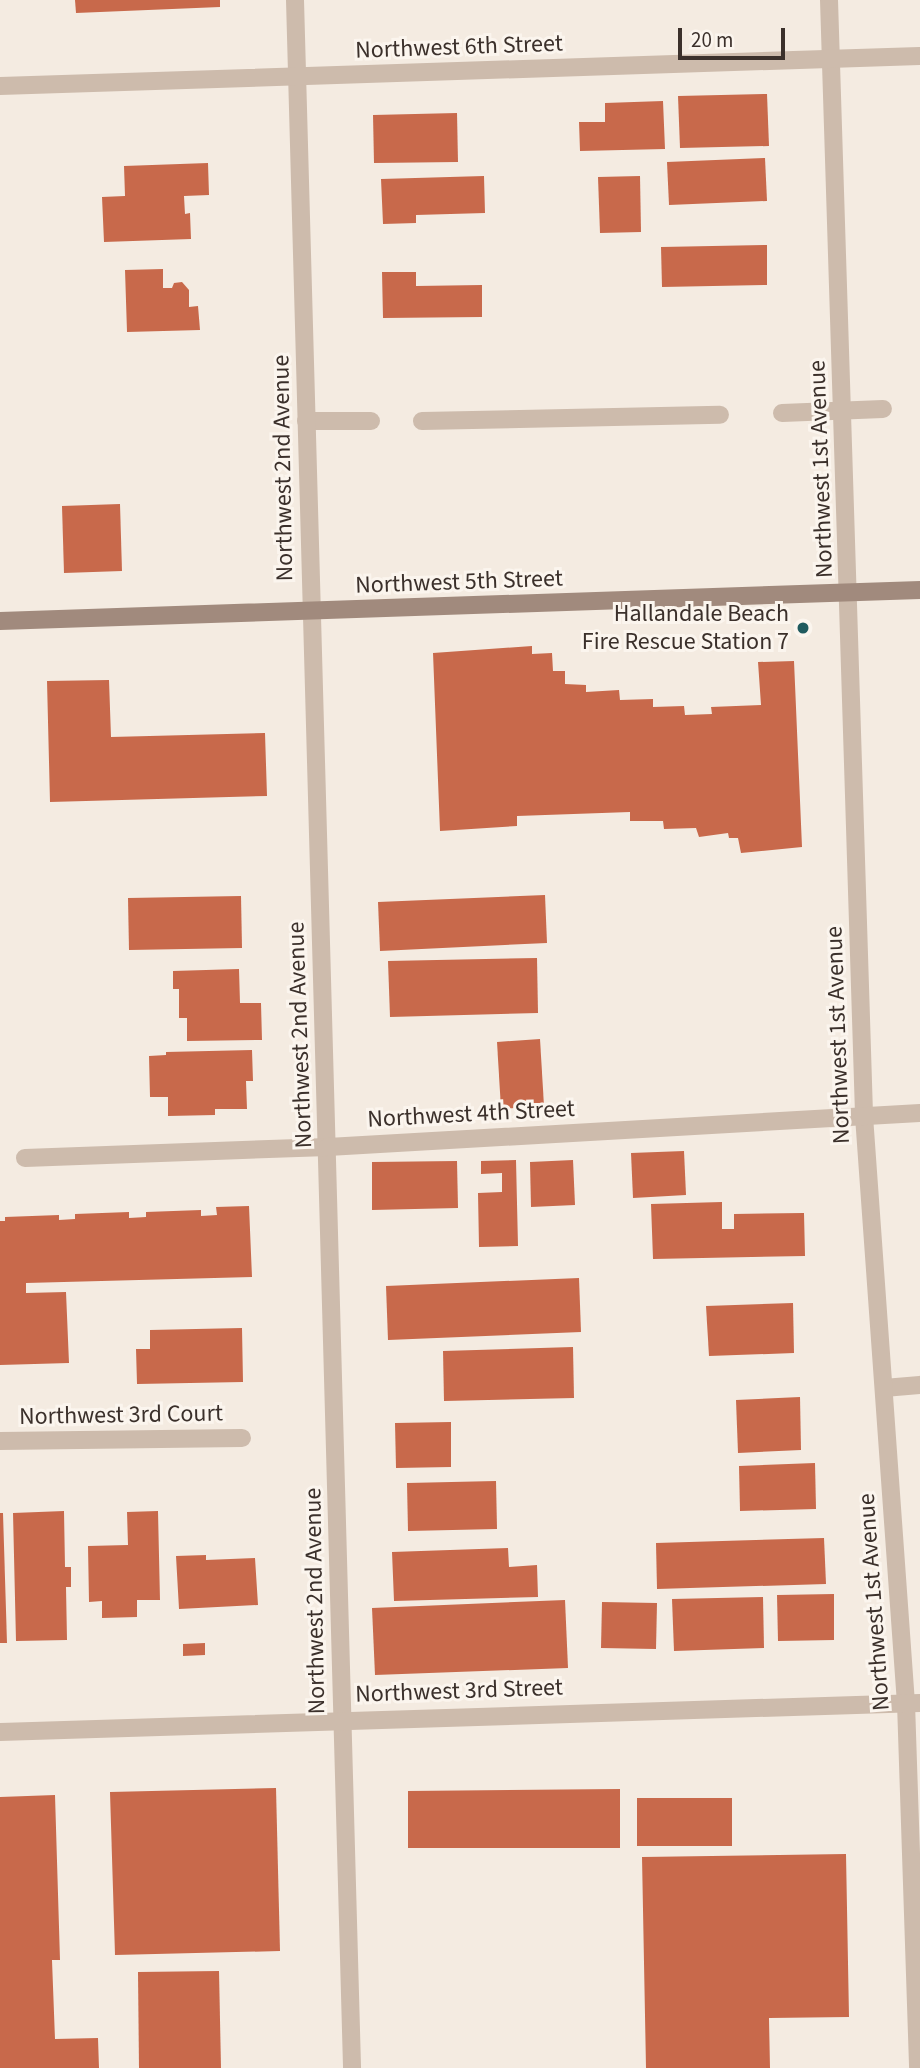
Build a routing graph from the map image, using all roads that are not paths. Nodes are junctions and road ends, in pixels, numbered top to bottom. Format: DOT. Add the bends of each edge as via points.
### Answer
graph roads {
  1 [pos="295,0"];
  2 [pos="829,0"];
  3 [pos="920,56"];
  4 [pos="831,59"];
  5 [pos="298,77"];
  6 [pos="0,86"];
  7 [pos="883,409"];
  8 [pos="843,411"];
  9 [pos="782,413"];
  10 [pos="720,415"];
  11 [pos="306,421"];
  12 [pos="371,421"];
  13 [pos="422,421"];
  14 [pos="920,590"];
  15 [pos="850,593"];
  16 [pos="311,612"];
  17 [pos="0,621"];
  18 [pos="920,1113"];
  19 [pos="864,1116"];
  20 [pos="328,1147"];
  21 [pos="24,1158"];
  22 [pos="920,1385"];
  23 [pos="884,1388"];
  24 [pos="242,1438"];
  25 [pos="0,1440"];
  26 [pos="913,1703"];
  27 [pos="343,1719"];
  28 [pos="0,1732"];
  29 [pos="352,2068"];
  30 [pos="918,2068"];
  1 -- 5 [label="street, Northwest 2nd Avenue"];
  2 -- 4 [label="street, Northwest 1st Avenue"];
  3 -- 4 [label="street, Northwest 6th Street"];
  4 -- 5 [label="street, Northwest 6th Street"];
  4 -- 8 [label="street, Northwest 1st Avenue"];
  5 -- 6 [label="street, Northwest 6th Street"];
  5 -- 11 [label="street, Northwest 2nd Avenue"];
  7 -- 8 [label="street"];
  8 -- 9 [label="street"];
  8 -- 15 [label="street, Northwest 1st Avenue"];
  10 -- 13 [label="street"];
  11 -- 12 [label="street"];
  11 -- 16 [label="street, Northwest 2nd Avenue"];
  14 -- 15 [label="street, Northwest 5th Street"];
  15 -- 16 [label="street, Northwest 5th Street"];
  15 -- 19 [label="street, Northwest 1st Avenue"];
  16 -- 17 [label="street, Northwest 5th Street"];
  16 -- 20 [label="street, Northwest 2nd Avenue"];
  18 -- 19 [label="street, Northwest 4th Street"];
  19 -- 20 [label="street, Northwest 4th Street"];
  19 -- 23 [label="street, Northwest 1st Avenue"];
  20 -- 21 [label="street, Northwest 4th Street"];
  20 -- 27 [label="street, Northwest 2nd Avenue"];
  22 -- 23 [label="street"];
  23 -- 26 [label="street, Northwest 1st Avenue"];
  24 -- 25 [label="street, Northwest 3rd Court"];
  26 -- 27 [label="street, Northwest 3rd Street"];
  26 -- 30 [label="street, Northwest 1st Avenue"];
  27 -- 28 [label="street, Northwest 3rd Street"];
  27 -- 29 [label="street, Northwest 2nd Avenue"];
}
